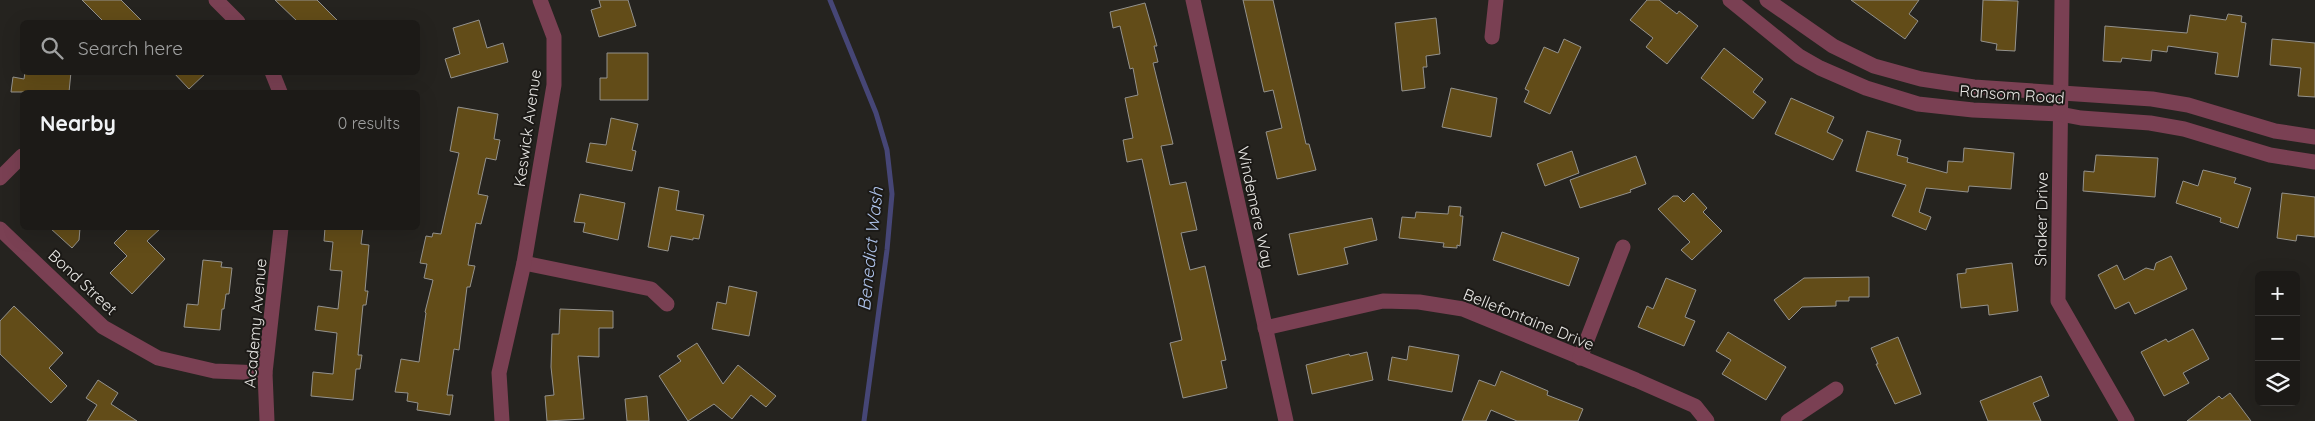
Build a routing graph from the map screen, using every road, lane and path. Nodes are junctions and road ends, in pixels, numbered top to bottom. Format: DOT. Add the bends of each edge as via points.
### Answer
graph roads {
  1 [pos="216,0"];
  2 [pos="540,0"];
  3 [pos="1194,0"];
  4 [pos="1496,0"];
  5 [pos="1730,0"];
  6 [pos="1767,0"];
  7 [pos="2062,0"];
  8 [pos="236,20"];
  9 [pos="1492,38"];
  10 [pos="273,75"];
  11 [pos="279,90"];
  12 [pos="2060,93"];
  13 [pos="2060,114"];
  14 [pos="2315,137"];
  15 [pos="20,158"];
  16 [pos="2315,162"];
  17 [pos="0,178"];
  18 [pos="0,229"];
  19 [pos="281,230"];
  20 [pos="1623,247"];
  21 [pos="524,263"];
  22 [pos="667,304"];
  23 [pos="1265,328"];
  24 [pos="1580,358"];
  25 [pos="265,373"];
  26 [pos="1836,389"];
  27 [pos="267,421"];
  28 [pos="502,421"];
  29 [pos="1286,421"];
  30 [pos="1708,421"];
  31 [pos="1788,421"];
  32 [pos="2127,421"];
  1 -- 8 [label="street"];
  2 -- 21 [label="street, Keswick Avenue" via="554,37 554,85"];
  3 -- 23 [label="street, Windemere Way"];
  4 -- 9 [label="street"];
  5 -- 13 [label="street, Ransom Road" via="1799,56 1866,88 1918,104"];
  6 -- 12 [label="street, Ransom Road" via="1816,36 1874,66 1921,79 1974,87"];
  7 -- 12 [label="street, Shaker Drive"];
  10 -- 11 [label="street"];
  12 -- 13 [label="street, Shaker Drive"];
  12 -- 14 [label="street, Ransom Road" via="2188,104 2275,131"];
  13 -- 16 [label="street, Ransom Road" via="2184,129 2270,155"];
  13 -- 32 [label="street, Shaker Drive" via="2058,301"];
  15 -- 17 [label="street"];
  18 -- 25 [label="street, Bond Street" via="103,327 158,358 214,371"];
  19 -- 25 [label="street, Academy Avenue"];
  20 -- 24 [label="street"];
  21 -- 22 [label="street" via="651,289"];
  21 -- 28 [label="street, Keswick Avenue" via="498,373"];
  23 -- 24 [label="street, Bellefontaine Drive" via="1383,301 1419,302 1463,309"];
  23 -- 29 [label="street, Windemere Way"];
  24 -- 30 [label="street, Bellefontaine Drive" via="1695,406"];
  25 -- 27 [label="street, Academy Avenue"];
  26 -- 31 [label="street"];
}
